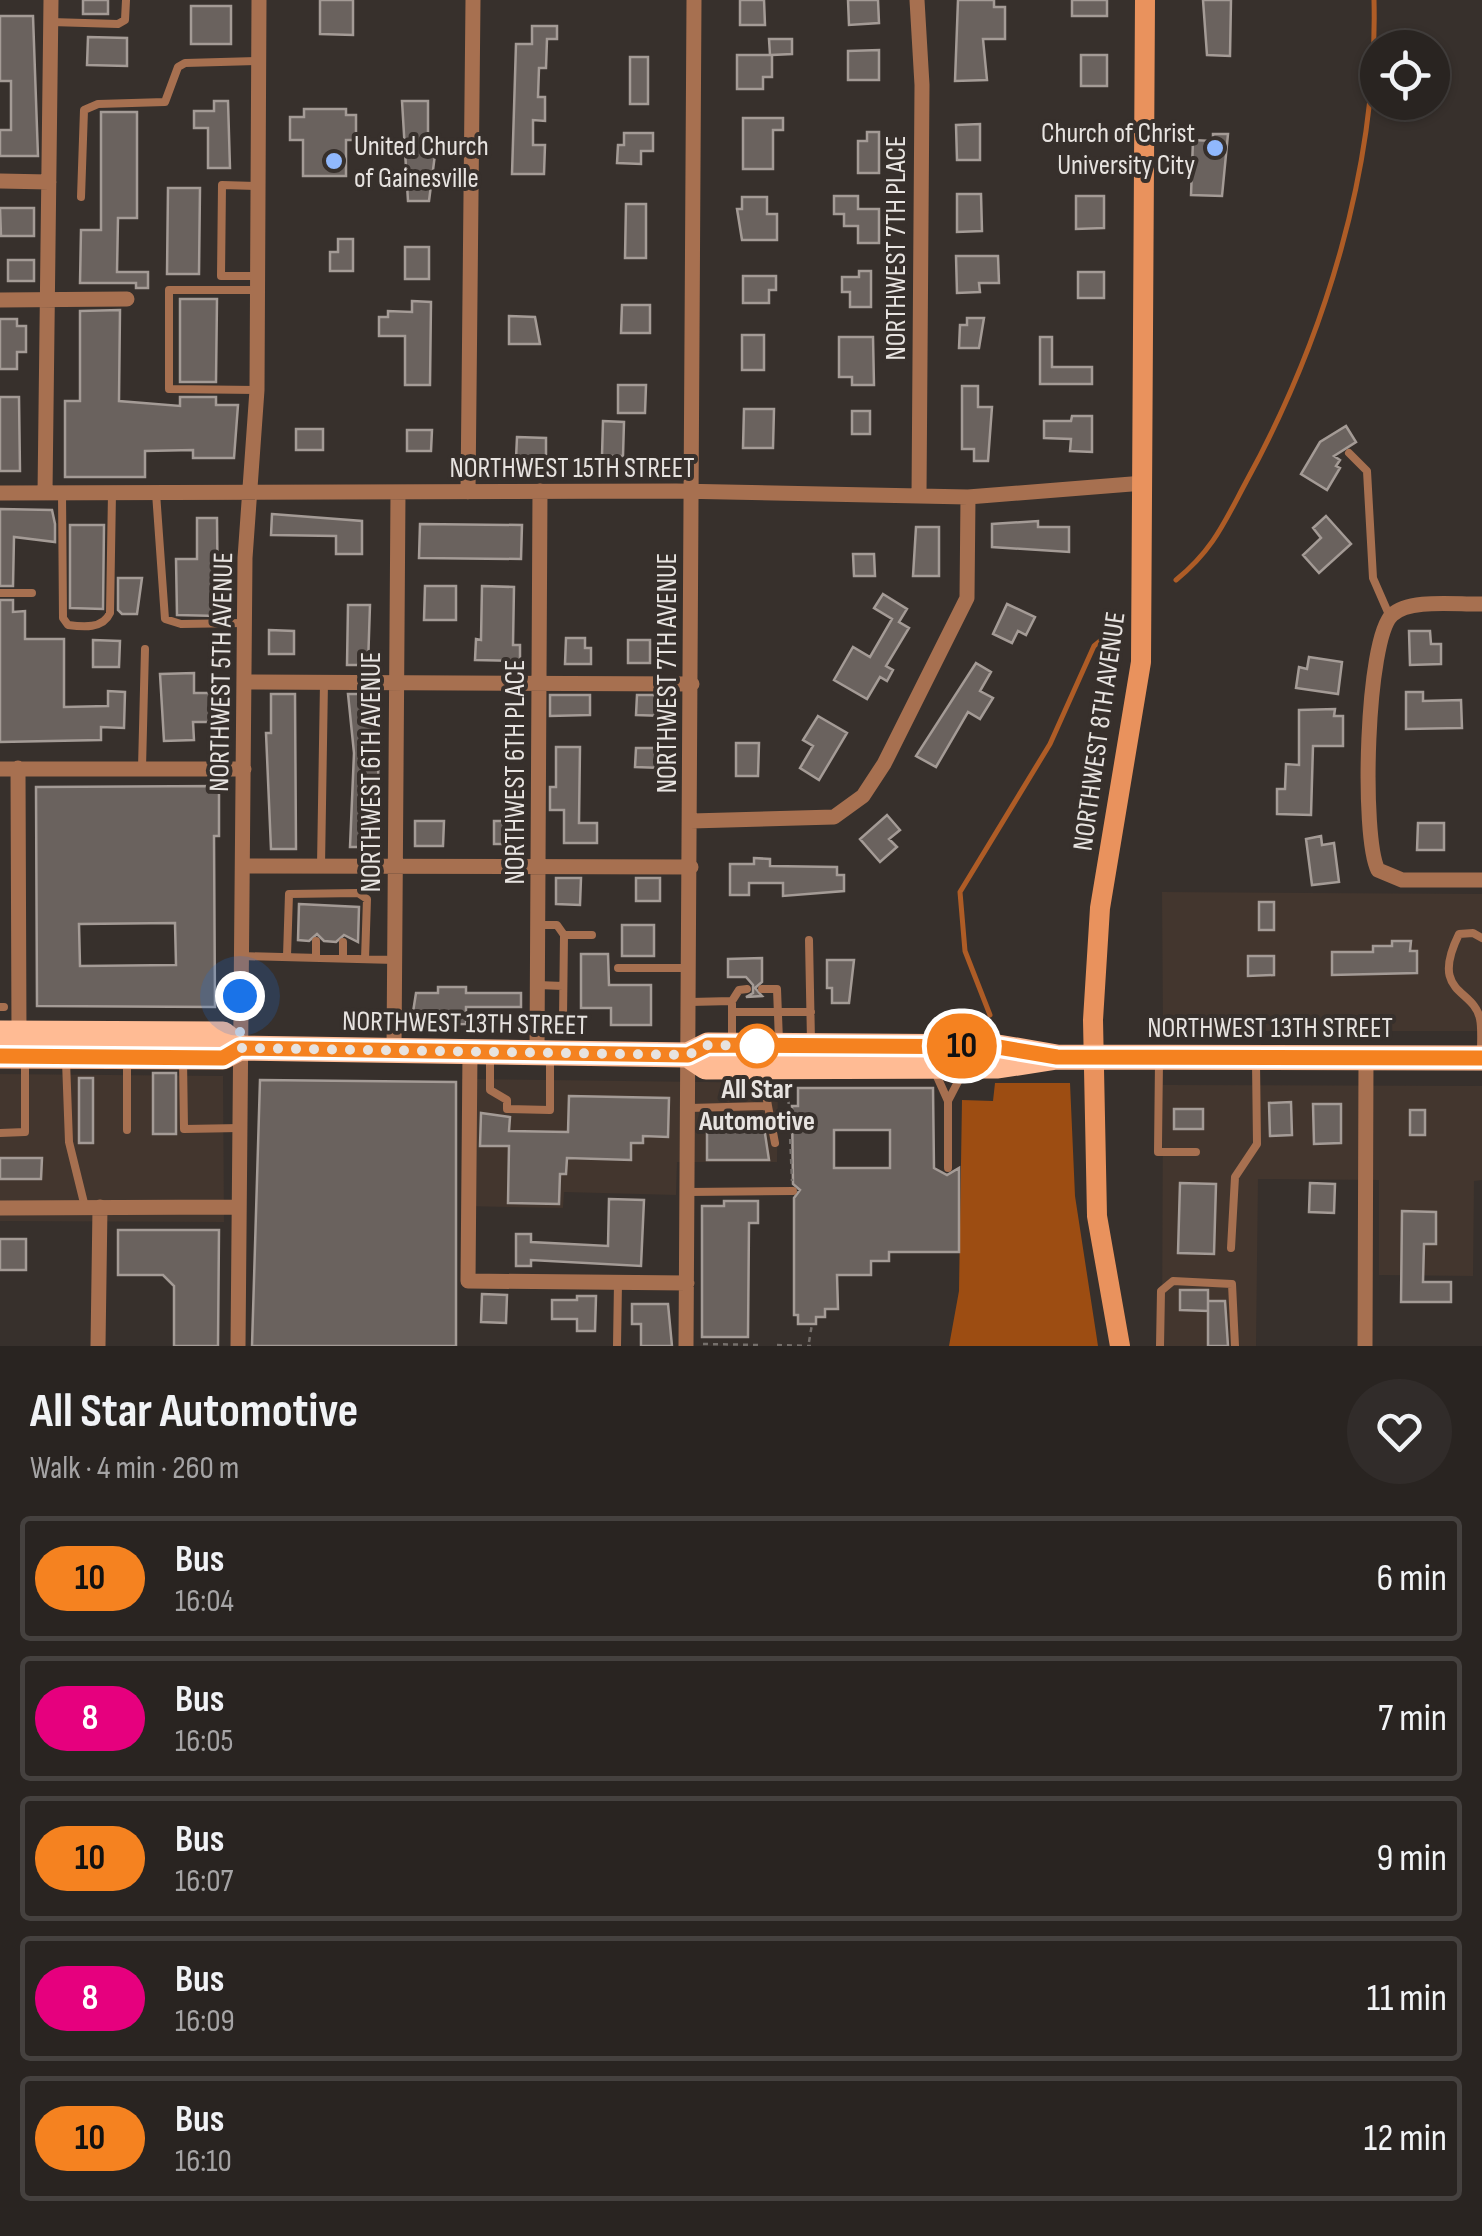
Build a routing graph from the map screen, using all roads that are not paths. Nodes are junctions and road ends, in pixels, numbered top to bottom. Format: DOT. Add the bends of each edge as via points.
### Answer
graph roads {
  1 [pos="51,0"];
  2 [pos="126,0"];
  3 [pos="259,0"];
  4 [pos="473,0"];
  5 [pos="694,0"];
  6 [pos="918,0"];
  7 [pos="1146,0"];
  8 [pos="50,22"];
  9 [pos="259,61"];
  10 [pos="0,181"];
  11 [pos="48,182"];
  12 [pos="258,186"];
  13 [pos="81,197"];
  14 [pos="258,283"];
  15 [pos="46,299"];
  16 [pos="126,299"];
  17 [pos="0,300"];
  18 [pos="257,390"];
  19 [pos="1349,452"];
  20 [pos="1144,483"];
  21 [pos="540,491"];
  22 [pos="691,491"];
  23 [pos="468,492"];
  24 [pos="0,493"];
  25 [pos="54,493"];
  26 [pos="112,493"];
  27 [pos="156,493"];
  28 [pos="398,493"];
  29 [pos="251,494"];
  30 [pos="919,496"];
  31 [pos="968,498"];
  32 [pos="0,593"];
  33 [pos="32,593"];
  34 [pos="1482,604"];
  35 [pos="1393,614"];
  36 [pos="245,622"];
  37 [pos="145,649"];
  38 [pos="246,682"];
  39 [pos="324,682"];
  40 [pos="396,682"];
  41 [pos="540,682"];
  42 [pos="692,684"];
  43 [pos="18,768"];
  44 [pos="142,768"];
  45 [pos="0,769"];
  46 [pos="244,769"];
  47 [pos="691,821"];
  48 [pos="539,865"];
  49 [pos="243,866"];
  50 [pos="321,866"];
  51 [pos="393,866"];
  52 [pos="690,867"];
  53 [pos="1482,880"];
  54 [pos="318,892"];
  55 [pos="344,893"];
  56 [pos="318,904"];
  57 [pos="344,906"];
  58 [pos="538,924"];
  59 [pos="564,935"];
  60 [pos="592,935"];
  61 [pos="1482,938"];
  62 [pos="809,940"];
  63 [pos="316,941"];
  64 [pos="343,942"];
  65 [pos="241,956"];
  66 [pos="287,956"];
  67 [pos="316,957"];
  68 [pos="343,958"];
  69 [pos="366,959"];
  70 [pos="395,960"];
  71 [pos="618,968"];
  72 [pos="690,968"];
  73 [pos="538,985"];
  74 [pos="563,986"];
  75 [pos="746,989"];
  76 [pos="762,989"];
  77 [pos="690,1002"];
  78 [pos="732,1006"];
  79 [pos="778,1012"];
  80 [pos="810,1012"];
  81 [pos="563,1018"];
  82 [pos="11,1045"];
  83 [pos="732,1046"];
  84 [pos="779,1046"];
  85 [pos="810,1046"];
  86 [pos="240,1048"];
  87 [pos="394,1051"];
  88 [pos="480,1052"];
  89 [pos="544,1053"];
  90 [pos="688,1055"];
  91 [pos="66,1056"];
  92 [pos="126,1057"];
  93 [pos="183,1057"];
  94 [pos="1057,1057"];
  95 [pos="1159,1057"];
  96 [pos="1256,1057"];
  97 [pos="1366,1058"];
  98 [pos="1482,1058"];
  99 [pos="927,1066"];
  100 [pos="970,1066"];
  101 [pos="762,1067"];
  102 [pos="948,1101"];
  103 [pos="768,1106"];
  104 [pos="689,1108"];
  105 [pos="240,1128"];
  106 [pos="127,1130"];
  107 [pos="0,1132"];
  108 [pos="775,1144"];
  109 [pos="1196,1152"];
  110 [pos="948,1168"];
  111 [pos="793,1187"];
  112 [pos="688,1192"];
  113 [pos="239,1206"];
  114 [pos="92,1207"];
  115 [pos="0,1208"];
  116 [pos="1231,1248"];
  117 [pos="618,1282"];
  118 [pos="687,1283"];
  119 [pos="692,1345"];
  120 [pos="98,1346"];
  121 [pos="238,1346"];
  122 [pos="617,1346"];
  123 [pos="1120,1346"];
  124 [pos="1160,1346"];
  125 [pos="1235,1346"];
  126 [pos="1365,1346"];
  1 -- 8 [label="street"];
  2 -- 8 [label="lane" via="125,20 118,24"];
  3 -- 9 [label="street, NORTHWEST 5TH AVENUE"];
  4 -- 23 [label="street"];
  5 -- 22 [label="street, NORTHWEST 7TH AVENUE"];
  6 -- 30 [label="street, NORTHWEST 7TH PLACE"];
  7 -- 20 [label="street, NORTHWEST 8TH AVENUE"];
  8 -- 11 [label="street"];
  9 -- 12 [label="street, NORTHWEST 5TH AVENUE"];
  9 -- 13 [label="lane" via="184,63 164,102 84,110"];
  10 -- 11 [label="street"];
  11 -- 15 [label="street"];
  12 -- 14 [label="street, NORTHWEST 5TH AVENUE"];
  12 -- 14 [label="lane" via="222,185 221,276"];
  14 -- 18 [label="street, NORTHWEST 5TH AVENUE"];
  14 -- 18 [label="lane" via="170,290 170,390"];
  15 -- 16 [label="street"];
  15 -- 17 [label="street"];
  15 -- 25 [label="street"];
  18 -- 29 [label="street, NORTHWEST 5TH AVENUE"];
  19 -- 35 [label="lane" via="1368,471 1373,578"];
  20 -- 31 [label="street, NORTHWEST 15TH STREET"];
  20 -- 123 [label="street, NORTHWEST 8TH AVENUE" via="1141,662 1100,908 1092,1020 1097,1216"];
  21 -- 22 [label="street, NORTHWEST 15TH STREET"];
  21 -- 23 [label="street, NORTHWEST 15TH STREET"];
  21 -- 41 [label="street, NORTHWEST 6TH PLACE"];
  22 -- 30 [label="street, NORTHWEST 15TH STREET"];
  22 -- 42 [label="street, NORTHWEST 7TH AVENUE"];
  23 -- 28 [label="street, NORTHWEST 15TH STREET"];
  24 -- 25 [label="street, NORTHWEST 15TH STREET"];
  25 -- 26 [label="street, NORTHWEST 15TH STREET"];
  25 -- 26 [label="lane" via="63,618 68,626 84,627 110,613"];
  26 -- 27 [label="street, NORTHWEST 15TH STREET"];
  27 -- 29 [label="street, NORTHWEST 15TH STREET"];
  27 -- 36 [label="lane" via="165,619"];
  28 -- 29 [label="street, NORTHWEST 15TH STREET"];
  28 -- 40 [label="street, NORTHWEST 6TH AVENUE"];
  29 -- 36 [label="street, NORTHWEST 5TH AVENUE"];
  30 -- 31 [label="street, NORTHWEST 15TH STREET"];
  31 -- 47 [label="street" via="967,598 863,796 834,817"];
  32 -- 33 [label="lane"];
  34 -- 35 [label="street"];
  35 -- 53 [label="street" via="1378,635 1374,657 1372,857 1378,870 1402,880"];
  36 -- 38 [label="street, NORTHWEST 5TH AVENUE"];
  37 -- 44 [label="lane"];
  38 -- 39 [label="street"];
  38 -- 46 [label="street, NORTHWEST 5TH AVENUE"];
  39 -- 40 [label="street"];
  39 -- 50 [label="lane"];
  40 -- 41 [label="street"];
  40 -- 51 [label="street, NORTHWEST 6TH AVENUE"];
  41 -- 42 [label="street"];
  41 -- 48 [label="street, NORTHWEST 6TH PLACE"];
  42 -- 47 [label="street, NORTHWEST 7TH AVENUE"];
  43 -- 44 [label="street"];
  43 -- 45 [label="street"];
  43 -- 82 [label="street"];
  44 -- 46 [label="street"];
  46 -- 49 [label="street, NORTHWEST 5TH AVENUE"];
  47 -- 52 [label="street, NORTHWEST 7TH AVENUE"];
  48 -- 51 [label="street"];
  48 -- 52 [label="street"];
  48 -- 58 [label="street, NORTHWEST 6TH PLACE"];
  49 -- 50 [label="street"];
  49 -- 65 [label="street, NORTHWEST 5TH AVENUE"];
  50 -- 51 [label="street"];
  51 -- 70 [label="street, NORTHWEST 6TH AVENUE"];
  52 -- 72 [label="street, NORTHWEST 7TH AVENUE"];
  54 -- 55 [label="lane"];
  54 -- 56 [label="lane"];
  54 -- 66 [label="lane" via="290,894"];
  55 -- 57 [label="lane"];
  55 -- 69 [label="lane" via="367,899"];
  58 -- 59 [label="lane" via="557,926"];
  58 -- 73 [label="street, NORTHWEST 6TH PLACE"];
  59 -- 60 [label="lane"];
  59 -- 74 [label="lane"];
  61 -- 98 [label="lane" via="1459,934 1449,966 1452,985 1480,1018"];
  62 -- 80 [label="lane"];
  63 -- 67 [label="lane"];
  64 -- 68 [label="lane"];
  65 -- 66 [label="lane"];
  65 -- 86 [label="street, NORTHWEST 5TH AVENUE"];
  66 -- 67 [label="lane"];
  67 -- 68 [label="lane"];
  68 -- 69 [label="lane"];
  69 -- 70 [label="lane"];
  70 -- 87 [label="street, NORTHWEST 6TH AVENUE"];
  71 -- 72 [label="lane"];
  72 -- 77 [label="street, NORTHWEST 7TH AVENUE"];
  73 -- 74 [label="lane"];
  73 -- 89 [label="street, NORTHWEST 6TH PLACE"];
  74 -- 81 [label="lane"];
  75 -- 78 [label="lane"];
  76 -- 79 [label="lane" via="778,988"];
  77 -- 78 [label="lane"];
  77 -- 90 [label="street, NORTHWEST 7TH AVENUE"];
  78 -- 79 [label="lane"];
  78 -- 83 [label="lane"];
  79 -- 80 [label="lane"];
  79 -- 84 [label="lane"];
  80 -- 85 [label="lane"];
  82 -- 86 [label="main road, NORTHWEST 13TH STREET" via="222,1034"];
  82 -- 91 [label="main road, NORTHWEST 13TH STREET"];
  82 -- 107 [label="lane" via="25,1132"];
  83 -- 84 [label="main road, NORTHWEST 13TH STREET"];
  83 -- 90 [label="main road, NORTHWEST 13TH STREET" via="708,1045"];
  84 -- 85 [label="main road, NORTHWEST 13TH STREET"];
  85 -- 94 [label="main road, NORTHWEST 13TH STREET" via="998,1047"];
  86 -- 87 [label="main road, NORTHWEST 13TH STREET"];
  86 -- 93 [label="main road, NORTHWEST 13TH STREET" via="223,1058"];
  86 -- 105 [label="street, NORTHWEST 5TH AVENUE"];
  87 -- 88 [label="main road, NORTHWEST 13TH STREET"];
  88 -- 89 [label="main road, NORTHWEST 13TH STREET"];
  88 -- 89 [label="lane" via="490,1090 507,1100 507,1109 550,1110"];
  88 -- 117 [label="street" via="468,1280"];
  89 -- 90 [label="main road, NORTHWEST 13TH STREET"];
  90 -- 101 [label="main road, NORTHWEST 13TH STREET" via="706,1067"];
  90 -- 104 [label="street, NORTHWEST 7TH AVENUE"];
  91 -- 92 [label="main road, NORTHWEST 13TH STREET"];
  91 -- 114 [label="lane" via="69,1142"];
  92 -- 93 [label="main road, NORTHWEST 13TH STREET"];
  92 -- 106 [label="lane"];
  93 -- 105 [label="lane" via="184,1128"];
  94 -- 95 [label="main road, NORTHWEST 13TH STREET"];
  94 -- 100 [label="main road, NORTHWEST 13TH STREET"];
  95 -- 96 [label="main road, NORTHWEST 13TH STREET"];
  95 -- 109 [label="lane" via="1158,1152"];
  96 -- 97 [label="main road, NORTHWEST 13TH STREET"];
  96 -- 116 [label="lane" via="1257,1144 1235,1177"];
  97 -- 98 [label="main road, NORTHWEST 13TH STREET"];
  97 -- 126 [label="street"];
  99 -- 100 [label="main road, NORTHWEST 13TH STREET"];
  99 -- 101 [label="main road, NORTHWEST 13TH STREET"];
  99 -- 102 [label="lane"];
  100 -- 102 [label="lane"];
  101 -- 103 [label="lane"];
  102 -- 110 [label="lane"];
  103 -- 104 [label="lane"];
  103 -- 108 [label="lane"];
  104 -- 112 [label="street, NORTHWEST 7TH AVENUE"];
  105 -- 113 [label="street, NORTHWEST 5TH AVENUE"];
  111 -- 112 [label="lane"];
  112 -- 118 [label="street, NORTHWEST 7TH AVENUE"];
  113 -- 114 [label="street"];
  113 -- 121 [label="street, NORTHWEST 5TH AVENUE"];
  114 -- 115 [label="street"];
  114 -- 120 [label="street"];
  117 -- 118 [label="street"];
  117 -- 122 [label="lane"];
  118 -- 119 [label="street, NORTHWEST 7TH AVENUE"];
  124 -- 125 [label="lane" via="1159,1302 1166,1285 1226,1281 1235,1291"];
}
